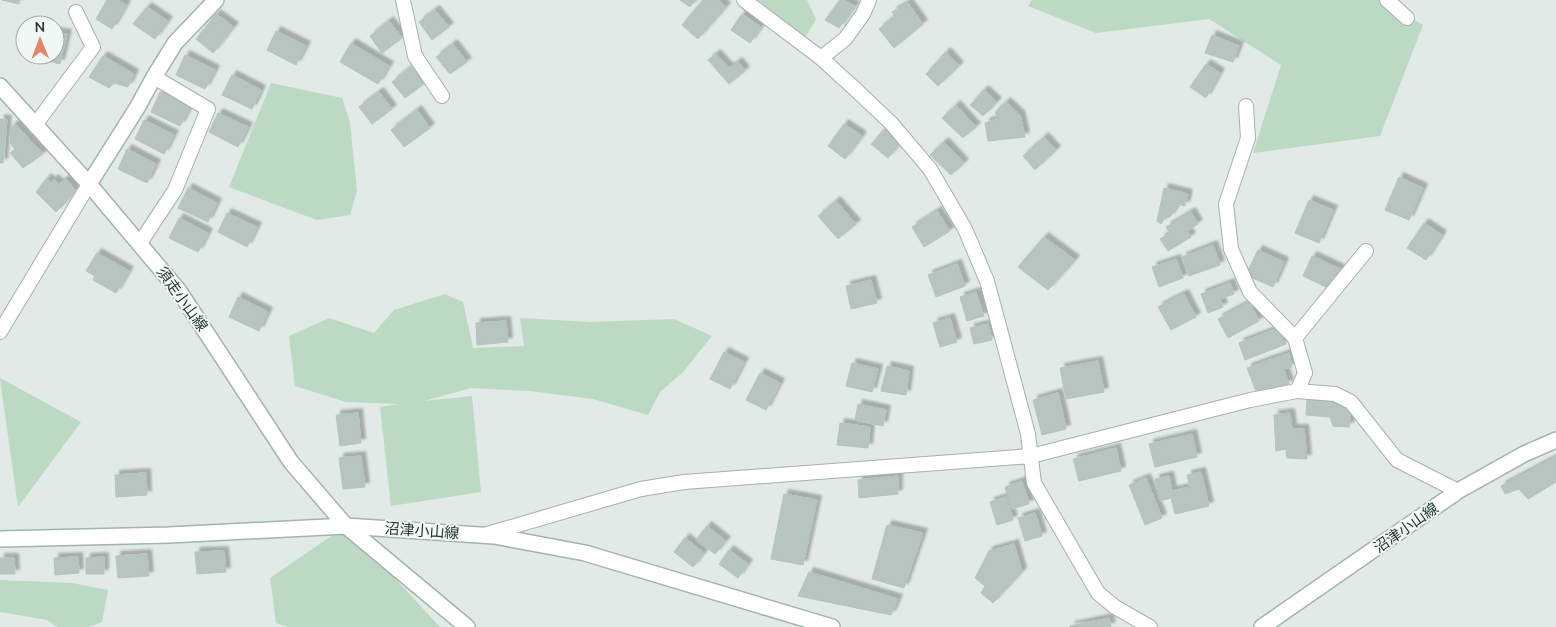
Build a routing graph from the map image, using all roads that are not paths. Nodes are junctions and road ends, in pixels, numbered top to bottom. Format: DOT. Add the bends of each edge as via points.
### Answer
graph roads {
  1 [pos="216,0"];
  2 [pos="403,0"];
  3 [pos="744,0"];
  4 [pos="870,0"];
  5 [pos="1387,0"];
  6 [pos="76,12"];
  7 [pos="1407,18"];
  8 [pos="821,58"];
  9 [pos="154,77"];
  10 [pos="0,86"];
  11 [pos="442,96"];
  12 [pos="1246,106"];
  13 [pos="35,125"];
  14 [pos="89,184"];
  15 [pos="140,243"];
  16 [pos="1366,251"];
  17 [pos="0,332"];
  18 [pos="1295,338"];
  19 [pos="1297,391"];
  20 [pos="1556,440"];
  21 [pos="1031,456"];
  22 [pos="1458,491"];
  23 [pos="346,526"];
  24 [pos="484,535"];
  25 [pos="0,540"];
  26 [pos="467,627"];
  27 [pos="832,627"];
  28 [pos="1150,627"];
  29 [pos="1262,627"];
  1 -- 9 [label="main road" via="176,43"];
  2 -- 11 [label="street" via="415,56"];
  3 -- 8 [label="street"];
  4 -- 8 [label="street" via="846,39"];
  5 -- 7 [label="street"];
  6 -- 13 [label="street" via="93,47"];
  8 -- 21 [label="street" via="891,124 930,169 965,229 986,281 1028,434"];
  9 -- 14 [label="main road"];
  9 -- 15 [label="street" via="208,110 175,190"];
  10 -- 13 [label="main road, 須走小山線"];
  12 -- 18 [label="street" via="1248,138 1226,204 1231,249 1250,292"];
  13 -- 14 [label="main road, 須走小山線"];
  14 -- 15 [label="main road, 須走小山線"];
  14 -- 17 [label="street"];
  15 -- 23 [label="main road, 須走小山線" via="179,291 291,462"];
  16 -- 18 [label="street"];
  18 -- 19 [label="street" via="1304,373"];
  19 -- 21 [label="street"];
  19 -- 22 [label="street" via="1335,394 1351,402 1397,460"];
  20 -- 22 [label="main road, 沼津小山線"];
  21 -- 24 [label="street" via="684,482 641,489"];
  21 -- 28 [label="street" via="1034,484 1098,593"];
  22 -- 29 [label="main road, 沼津小山線"];
  23 -- 24 [label="main road, 沼津小山線"];
  23 -- 25 [label="main road, 沼津小山線"];
  23 -- 26 [label="main road, 須走小山線"];
  24 -- 27 [label="main road, 沼津小山線" via="585,553"];
}
